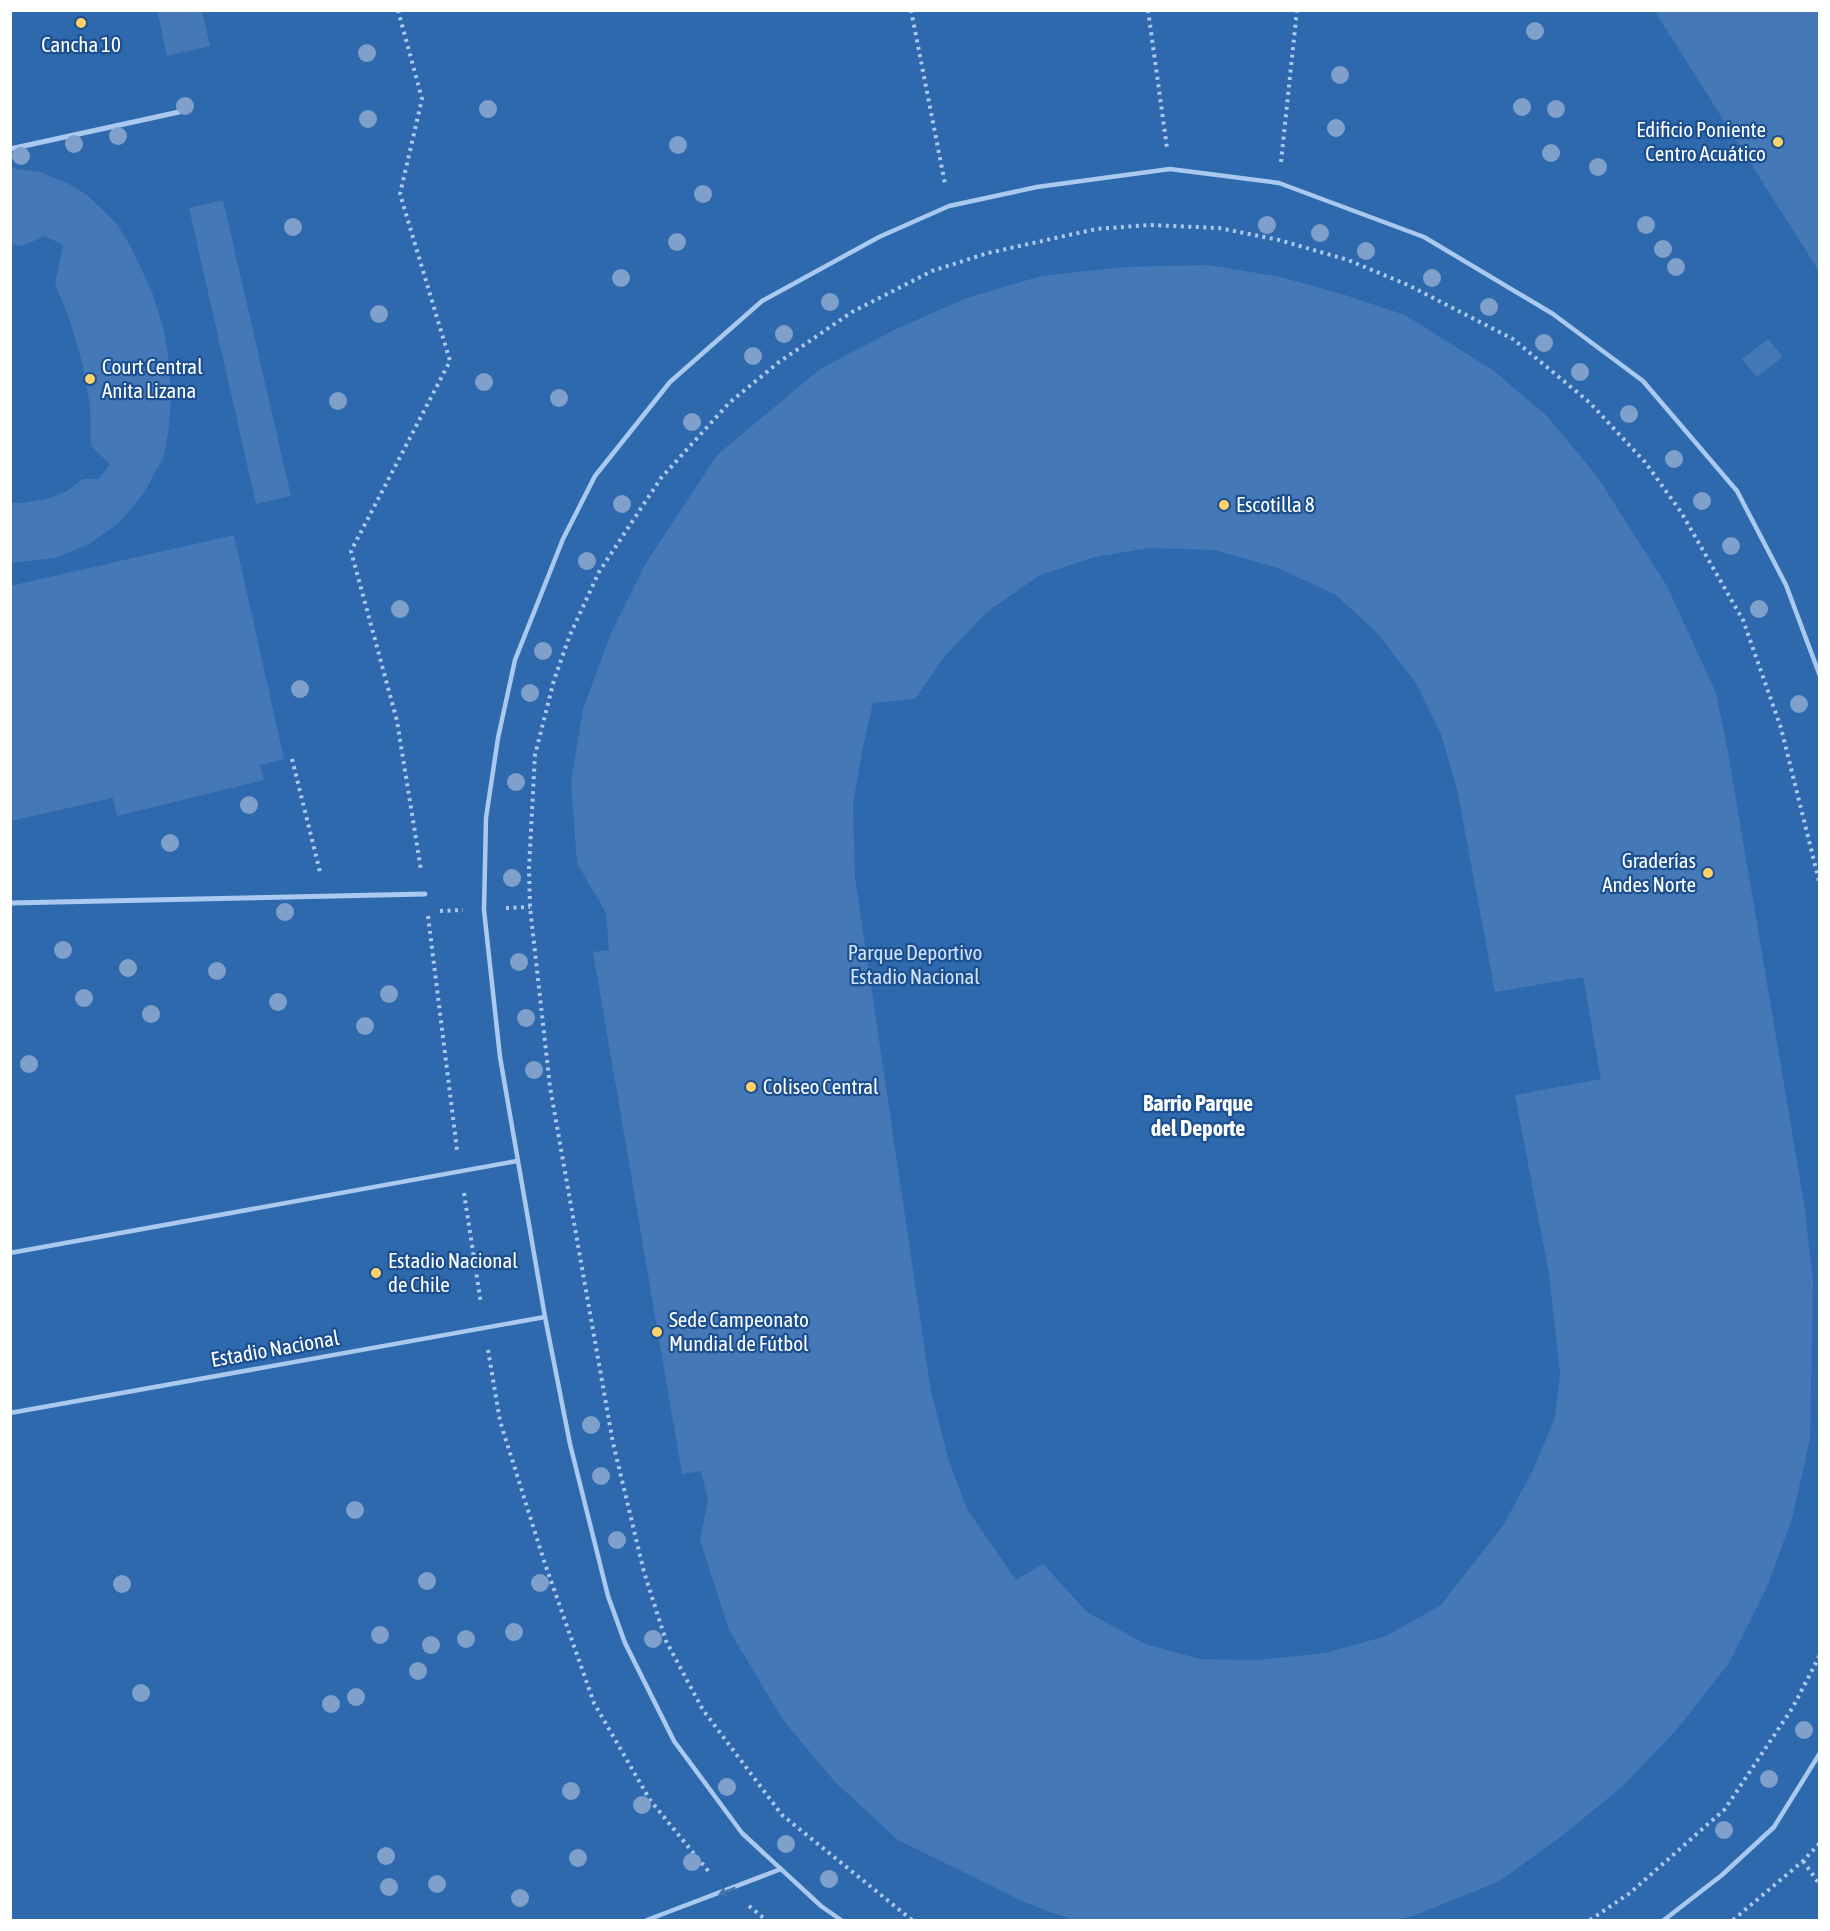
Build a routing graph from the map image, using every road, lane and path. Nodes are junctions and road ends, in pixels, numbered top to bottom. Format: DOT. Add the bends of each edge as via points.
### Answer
graph roads {
  1 [pos="911,10"];
  2 [pos="1148,10"];
  3 [pos="1297,10"];
  4 [pos="178,112"];
  5 [pos="10,149"];
  6 [pos="1170,169"];
  7 [pos="1279,183"];
  8 [pos="949,206"];
  9 [pos="1820,676"];
  10 [pos="292,759"];
  11 [pos="1820,885"];
  12 [pos="425,894"];
  13 [pos="326,895"];
  14 [pos="10,903"];
  15 [pos="517,1161"];
  16 [pos="10,1253"];
  17 [pos="545,1317"];
  18 [pos="10,1413"];
  19 [pos="1820,1655"];
  20 [pos="1820,1753"];
  21 [pos="1820,1843"];
  22 [pos="1803,1861"];
  23 [pos="781,1869"];
  24 [pos="1820,1885"];
  25 [pos="647,1920"];
  26 [pos="841,1920"];
  27 [pos="912,1920"];
  28 [pos="1590,1920"];
  29 [pos="1664,1920"];
  30 [pos="1733,1920"];
  1 -- 8 [label="path"];
  2 -- 6 [label="path"];
  3 -- 7 [label="path"];
  4 -- 5 [label="street"];
  6 -- 7 [label="lane"];
  6 -- 8 [label="lane" via="1037,187"];
  7 -- 9 [label="lane" via="1424,237 1553,314 1643,381 1737,491 1786,585"];
  8 -- 15 [label="lane" via="879,237 762,301 670,382 595,476 563,539 515,660 486,818 484,910 500,1057"];
  10 -- 13 [label="path"];
  11 -- 27 [label="path" via="1781,728 1743,620 1681,512 1645,462 1589,402 1513,339 1408,285 1348,260 1219,228 1150,225 1096,229 988,253 932,271 852,312 779,362 729,403 661,478 599,572 570,635 535,755 530,907 552,1099 613,1443 644,1572 666,1641 703,1710 782,1815"];
  12 -- 13 [label="street"];
  13 -- 14 [label="street"];
  15 -- 16 [label="lane"];
  15 -- 17 [label="lane"];
  17 -- 18 [label="lane, Estadio Nacional"];
  17 -- 23 [label="lane" via="570,1444 608,1596 625,1643 674,1741 742,1833"];
  19 -- 28 [label="path" via="1793,1707 1725,1809 1630,1893"];
  20 -- 29 [label="lane" via="1774,1827 1722,1875"];
  21 -- 22 [label="path"];
  22 -- 24 [label="path"];
  22 -- 30 [label="path"];
  23 -- 25 [label="lane, one-way"];
  23 -- 26 [label="lane"];
}
